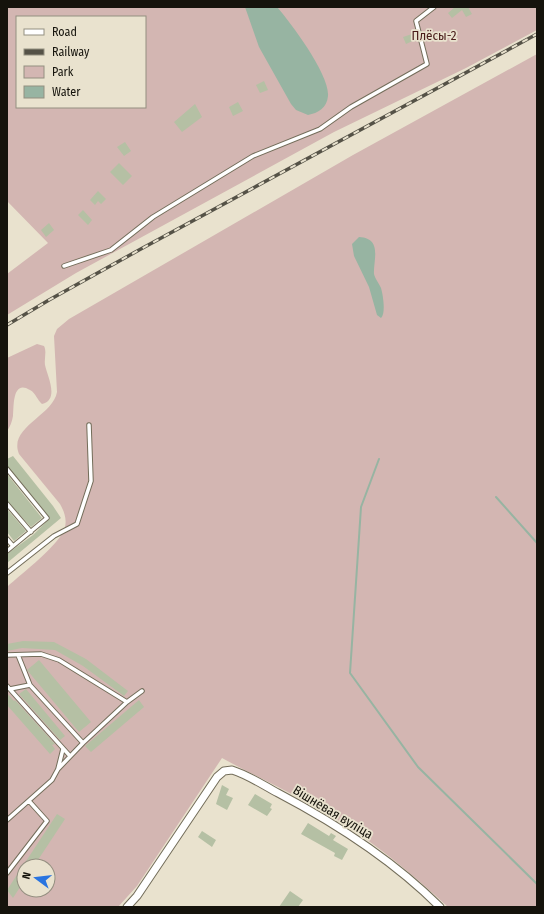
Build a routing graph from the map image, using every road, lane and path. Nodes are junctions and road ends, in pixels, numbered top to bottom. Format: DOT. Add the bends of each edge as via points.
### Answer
graph roads {
  1 [pos="434,7"];
  2 [pos="64,266"];
  3 [pos="89,425"];
  4 [pos="7,469"];
  5 [pos="7,504"];
  6 [pos="30,532"];
  7 [pos="7,539"];
  8 [pos="13,546"];
  9 [pos="7,551"];
  10 [pos="7,573"];
  11 [pos="7,655"];
  12 [pos="18,655"];
  13 [pos="30,685"];
  14 [pos="8,688"];
  15 [pos="142,691"];
  16 [pos="127,702"];
  17 [pos="83,743"];
  18 [pos="62,750"];
  19 [pos="70,756"];
  20 [pos="58,769"];
  21 [pos="29,801"];
  22 [pos="7,820"];
  23 [pos="7,873"];
  24 [pos="127,907"];
  25 [pos="440,907"];
  1 -- 2 [label="lane" via="416,21 427,64 352,107 320,129 253,156 153,216 111,250"];
  3 -- 10 [label="lane" via="91,481 77,524 54,536"];
  4 -- 6 [label="lane" via="47,518"];
  5 -- 6 [label="lane"];
  6 -- 8 [label="lane"];
  7 -- 8 [label="lane"];
  8 -- 9 [label="lane"];
  11 -- 12 [label="lane"];
  12 -- 13 [label="lane"];
  12 -- 16 [label="lane" via="41,654 59,660"];
  13 -- 14 [label="lane"];
  13 -- 17 [label="lane"];
  14 -- 18 [label="lane"];
  15 -- 16 [label="lane"];
  16 -- 17 [label="lane"];
  17 -- 19 [label="lane"];
  18 -- 19 [label="lane"];
  18 -- 20 [label="lane"];
  19 -- 20 [label="lane"];
  20 -- 21 [label="lane" via="52,780"];
  21 -- 22 [label="lane"];
  21 -- 23 [label="lane" via="47,821"];
  24 -- 25 [label="street, Вішнёвая вуліца" via="137,896 216,777 224,771 232,770 336,824 372,850"];
}
